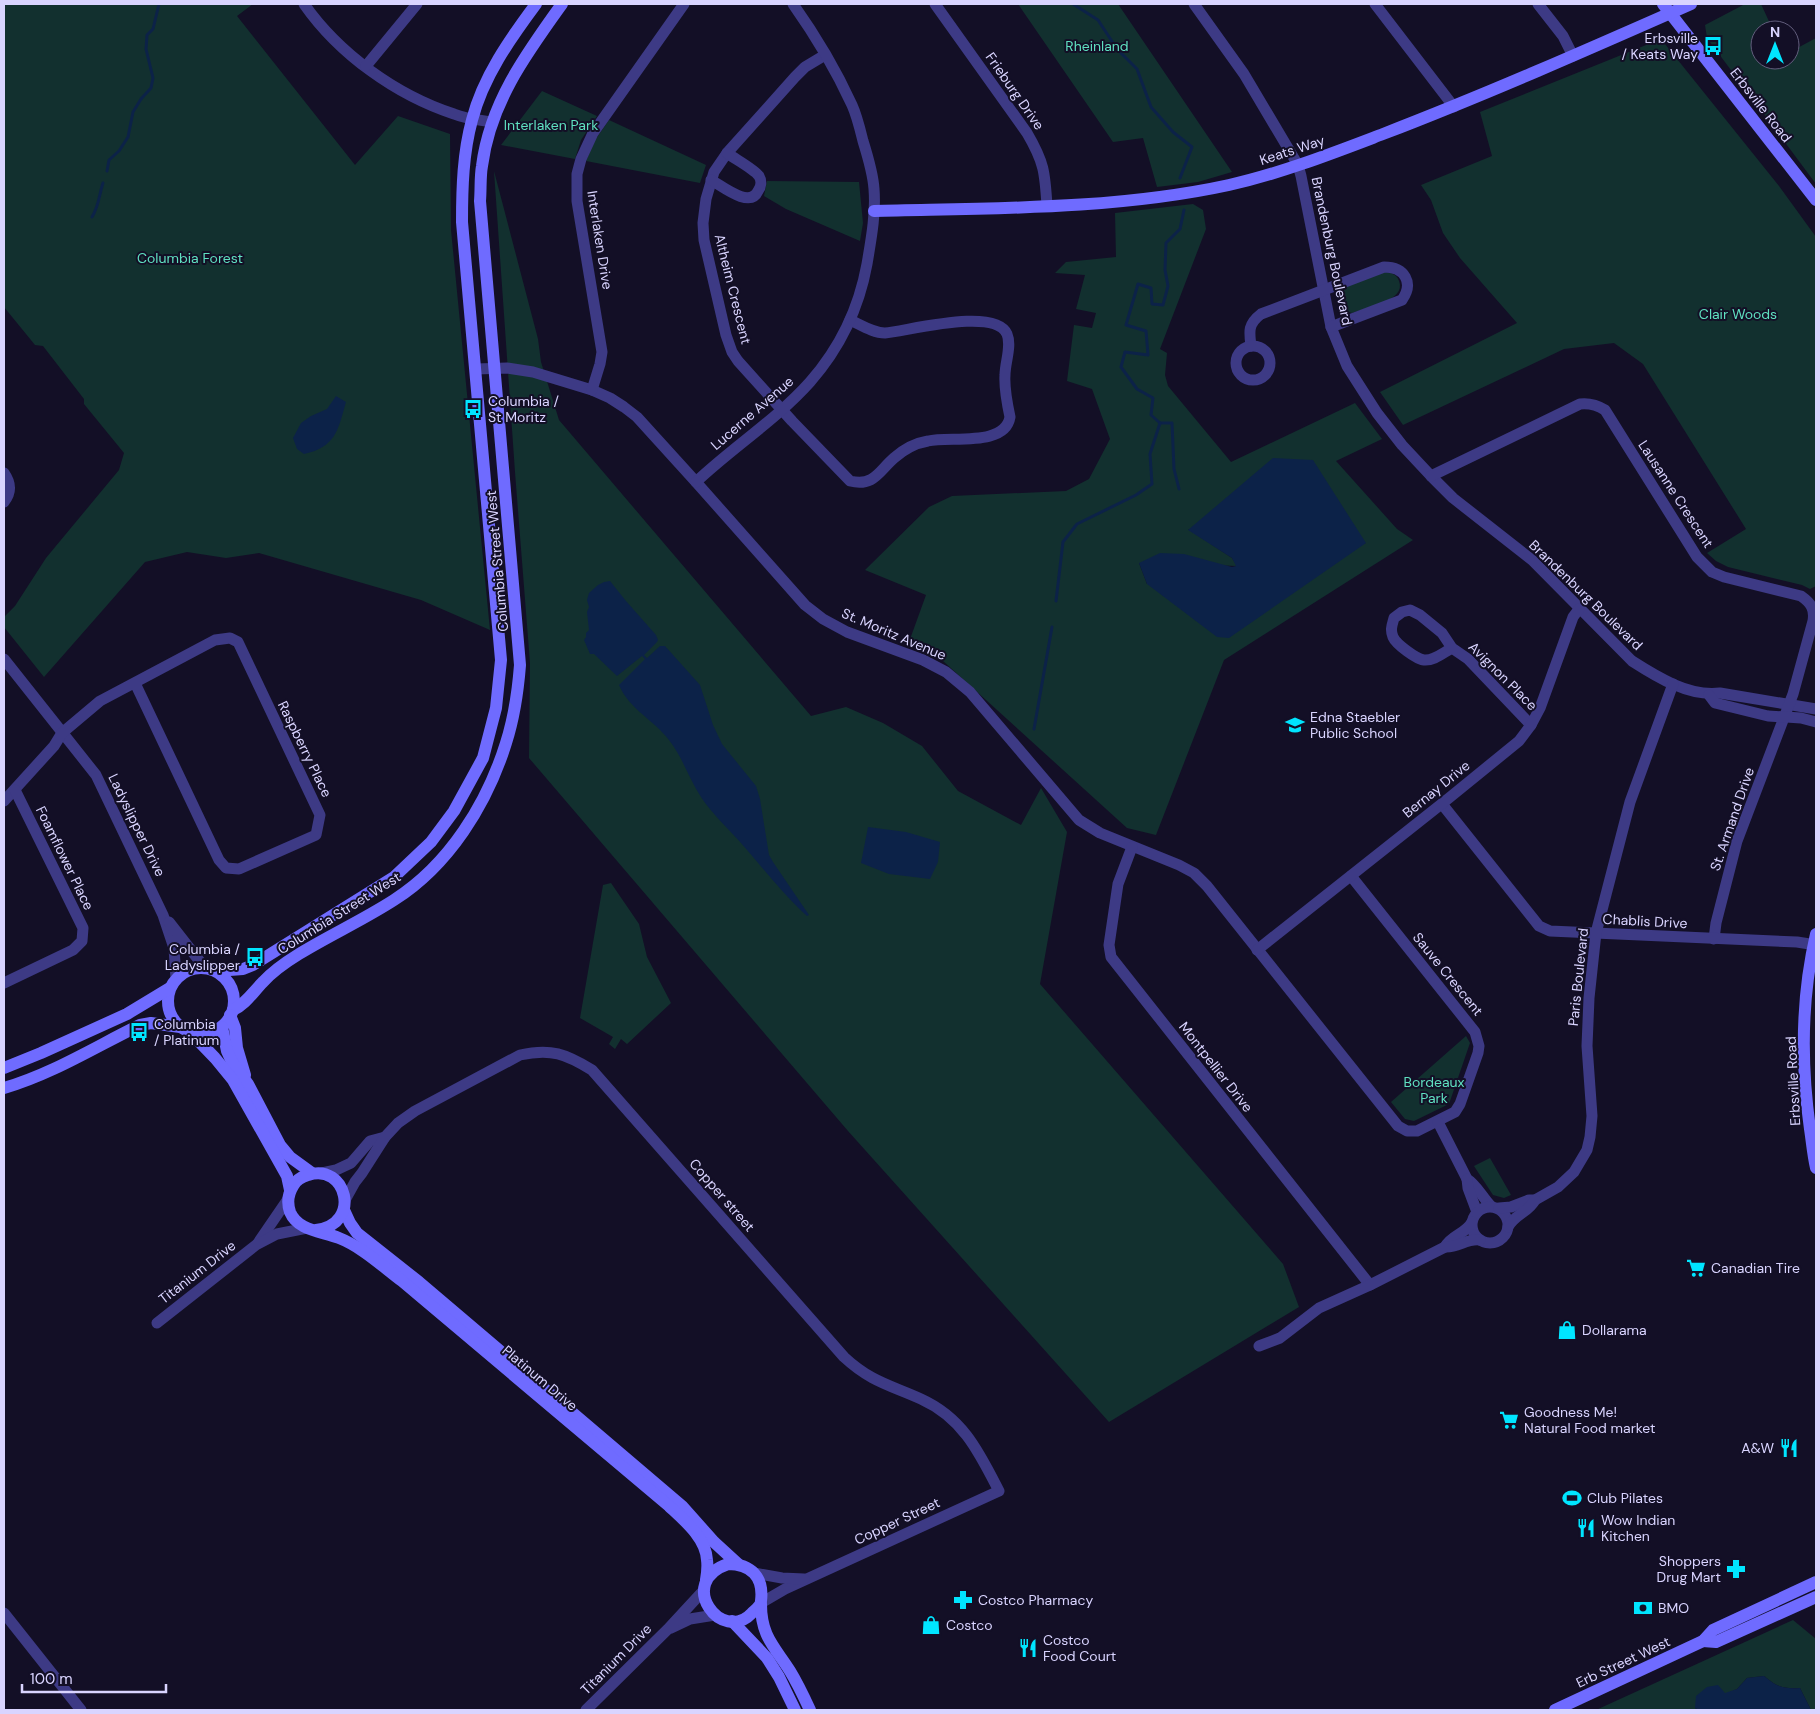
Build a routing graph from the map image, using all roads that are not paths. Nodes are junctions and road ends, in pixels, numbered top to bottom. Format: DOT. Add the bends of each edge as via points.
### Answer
graph roads {
  1 [pos="304,4"];
  2 [pos="417,4"];
  3 [pos="536,4"];
  4 [pos="562,4"];
  5 [pos="684,4"];
  6 [pos="793,4"];
  7 [pos="935,4"];
  8 [pos="1194,4"];
  9 [pos="1375,4"];
  10 [pos="1538,4"];
  11 [pos="1691,4"];
  12 [pos="1667,8"];
  13 [pos="825,55"];
  14 [pos="1573,56"];
  15 [pos="366,66"];
  16 [pos="1454,107"];
  17 [pos="472,119"];
  18 [pos="492,122"];
  19 [pos="727,153"];
  20 [pos="1298,166"];
  21 [pos="711,180"];
  22 [pos="1816,200"];
  23 [pos="1047,206"];
  24 [pos="874,210"];
  25 [pos="1325,290"];
  26 [pos="850,320"];
  27 [pos="1332,327"];
  28 [pos="1251,346"];
  29 [pos="495,368"];
  30 [pos="476,369"];
  31 [pos="592,390"];
  32 [pos="782,410"];
  33 [pos="4,473"];
  34 [pos="1431,476"];
  35 [pos="696,482"];
  36 [pos="4,502"];
  37 [pos="1579,609"];
  38 [pos="1452,648"];
  39 [pos="4,659"];
  40 [pos="135,684"];
  41 [pos="1673,684"];
  42 [pos="1816,709"];
  43 [pos="1787,711"];
  44 [pos="1816,722"];
  45 [pos="1531,725"];
  46 [pos="62,734"];
  47 [pos="15,790"];
  48 [pos="4,801"];
  49 [pos="1442,804"];
  50 [pos="1132,847"];
  51 [pos="1351,876"];
  52 [pos="163,914"];
  53 [pos="1596,933"];
  54 [pos="1714,939"];
  55 [pos="1815,941"];
  56 [pos="1258,950"];
  57 [pos="211,969"];
  58 [pos="4,983"];
  59 [pos="173,983"];
  60 [pos="232,1013"];
  61 [pos="222,1026"];
  62 [pos="185,1030"];
  63 [pos="4,1068"];
  64 [pos="248,1084"];
  65 [pos="4,1088"];
  66 [pos="1438,1122"];
  67 [pos="385,1137"];
  68 [pos="1816,1168"];
  69 [pos="317,1173"];
  70 [pos="1467,1179"];
  71 [pos="289,1194"];
  72 [pos="1535,1200"];
  73 [pos="345,1205"];
  74 [pos="1495,1207"];
  75 [pos="1474,1217"];
  76 [pos="1508,1226"];
  77 [pos="311,1229"];
  78 [pos="1480,1240"];
  79 [pos="256,1245"];
  80 [pos="1445,1247"];
  81 [pos="1370,1285"];
  82 [pos="157,1323"];
  83 [pos="1259,1346"];
  84 [pos="999,1491"];
  85 [pos="738,1564"];
  86 [pos="754,1573"];
  87 [pos="808,1579"];
  88 [pos="1816,1582"];
  89 [pos="705,1585"];
  90 [pos="1816,1597"];
  91 [pos="761,1603"];
  92 [pos="4,1613"];
  93 [pos="714,1615"];
  94 [pos="732,1621"];
  95 [pos="668,1630"];
  96 [pos="1703,1640"];
  97 [pos="81,1710"];
  98 [pos="586,1710"];
  99 [pos="795,1710"];
  100 [pos="810,1710"];
  101 [pos="1555,1710"];
  1 -- 15 [label="street" via="332,38"];
  2 -- 15 [label="street"];
  3 -- 17 [label="main road, Columbia Street West" via="493,68"];
  4 -- 18 [label="main road, Columbia Street West" via="509,82"];
  5 -- 31 [label="street, Interlaken Drive" via="593,133 577,174 577,201 601,346 600,364"];
  6 -- 13 [label="street, Lucerne Avenue"];
  7 -- 23 [label="street, Frieburg Drive" via="1039,153 1044,168"];
  8 -- 20 [label="street, Brandenburg Boulevard" via="1244,74"];
  9 -- 16 [label="street"];
  10 -- 14 [label="street" via="1563,36"];
  11 -- 12 [label="main road, Keats Way"];
  12 -- 14 [label="main road, Keats Way"];
  12 -- 22 [label="main road, Erbsville Road"];
  13 -- 19 [label="street, Altheim Crescent" via="805,67"];
  13 -- 24 [label="street, Lucerne Avenue" via="853,106 874,187"];
  14 -- 16 [label="main road, Keats Way"];
  15 -- 17 [label="street" via="427,103"];
  16 -- 20 [label="main road, Keats Way"];
  17 -- 18 [label="street"];
  17 -- 30 [label="main road, Columbia Street West" via="465,152 462,222"];
  18 -- 29 [label="main road, Columbia Street West" via="482,166 480,201"];
  19 -- 21 [label="street, Altheim Crescent"];
  19 -- 21 [label="street" via="758,175 761,183 758,194 747,199 740,197"];
  20 -- 23 [label="main road, Keats Way" via="1187,193"];
  20 -- 25 [label="street, Brandenburg Boulevard"];
  21 -- 32 [label="street, Altheim Crescent" via="704,211 704,240 726,335 738,361"];
  23 -- 24 [label="main road, Keats Way"];
  24 -- 26 [label="street, Lucerne Avenue" via="863,285"];
  25 -- 27 [label="street, Brandenburg Boulevard"];
  25 -- 27 [label="street" via="1384,267 1401,271 1408,285 1402,300"];
  25 -- 28 [label="street" via="1253,320 1249,331"];
  26 -- 32 [label="street, Lucerne Avenue" via="825,363"];
  26 -- 32 [label="street, Altheim Crescent" via="884,333 936,324 986,322 1000,326 1009,342 1004,376 1010,417 1005,429 991,437 913,445 870,481 860,484 850,481"];
  27 -- 34 [label="street, Brandenburg Boulevard" via="1347,366 1377,412"];
  29 -- 30 [label="street, St. Moritz Avenue"];
  29 -- 31 [label="street, St. Moritz Avenue" via="520,369"];
  29 -- 60 [label="main road, Columbia Street West" via="520,665 518,692 507,742 492,783 452,848 421,878 395,899 278,968"];
  30 -- 57 [label="main road, Columbia Street West" via="501,660 496,708 483,758 454,811 431,842 394,877 253,965 243,969"];
  31 -- 35 [label="street, St. Moritz Avenue" via="637,417"];
  32 -- 35 [label="street, Lucerne Avenue"];
  33 -- 36 [label="street" via="10,488"];
  34 -- 37 [label="street, Brandenburg Boulevard" via="1453,498 1532,560"];
  34 -- 43 [label="street, Lausanne Crescent" via="1580,404 1599,406 1605,410 1697,557 1712,572 1809,601 1813,621"];
  35 -- 50 [label="street, St. Moritz Avenue" via="805,606 847,632 923,660 946,672 970,692 1079,820"];
  37 -- 41 [label="street, Brandenburg Boulevard" via="1632,661"];
  37 -- 45 [label="street, Bernay Drive"];
  38 -- 38 [label="street, Avignon Place" via="1442,633 1420,615 1410,610 1394,618 1391,628 1394,639 1415,657 1433,659"];
  38 -- 45 [label="street, Avignon Place" via="1468,659"];
  39 -- 46 [label="street, Ladyslipper Drive"];
  40 -- 40 [label="street, Raspberry Place" via="215,640 230,638 238,642 320,815 316,835 239,869 226,868 219,860"];
  40 -- 46 [label="street, Raspberry Place" via="100,702"];
  41 -- 43 [label="street, Brandenburg Boulevard"];
  41 -- 53 [label="street, Paris Boulevard" via="1630,802"];
  42 -- 43 [label="street, Brandenburg Boulevard"];
  43 -- 44 [label="street, Brandenburg Boulevard"];
  43 -- 54 [label="street, St. Armand Drive" via="1737,841"];
  45 -- 49 [label="street, Bernay Drive" via="1519,740"];
  46 -- 47 [label="street"];
  46 -- 52 [label="street, Ladyslipper Drive" via="96,775"];
  47 -- 48 [label="street"];
  47 -- 58 [label="street, Foamflower Place" via="83,928 82,940 73,950"];
  49 -- 51 [label="street, Bernay Drive"];
  49 -- 53 [label="street, Chablis Drive" via="1539,926 1550,931"];
  50 -- 56 [label="street, St. Moritz Avenue" via="1194,873"];
  50 -- 81 [label="street, Montpellier Drive" via="1118,884 1110,957"];
  51 -- 56 [label="street, Bernay Drive"];
  51 -- 66 [label="street, Sauve Crescent" via="1475,1032 1478,1053 1459,1107"];
  52 -- 57 [label="street, Ladyslipper Drive"];
  52 -- 59 [label="street, Ladyslipper Drive" via="174,948"];
  53 -- 54 [label="street, Chablis Drive"];
  53 -- 72 [label="street, Paris Boulevard" via="1587,1046 1592,1116 1590,1137 1581,1161 1569,1178"];
  54 -- 55 [label="street, Chablis Drive"];
  55 -- 68 [label="main road, Erbsville Road" via="1803,1047 1806,1101"];
  56 -- 66 [label="street, Sauve Crescent" via="1398,1126 1414,1132"];
  57 -- 59 [label="main road" via="194,968 184,972"];
  57 -- 60 [label="main road" via="231,986 234,997"];
  59 -- 62 [label="main road" via="167,998 168,1009"];
  59 -- 63 [label="main road" via="128,1014"];
  60 -- 61 [label="main road"];
  60 -- 64 [label="main road"];
  61 -- 62 [label="main road" via="207,1033"];
  61 -- 64 [label="main road" via="227,1051"];
  62 -- 65 [label="main road" via="151,1022 140,1025 53,1070"];
  62 -- 71 [label="main road" via="233,1080 287,1176"];
  64 -- 69 [label="main road" via="280,1145 290,1157"];
  66 -- 70 [label="street"];
  67 -- 69 [label="street" via="370,1141 351,1163"];
  67 -- 73 [label="street" via="355,1182"];
  67 -- 84 [label="street, Copper street" via="414,1112 520,1055 555,1052 572,1058 592,1070 844,1357 878,1382 922,1399 944,1412 965,1432"];
  69 -- 71 [label="main road" via="303,1176"];
  69 -- 73 [label="main road" via="331,1176 338,1182"];
  70 -- 74 [label="street"];
  70 -- 75 [label="street"];
  71 -- 77 [label="main road" via="292,1217 298,1224"];
  71 -- 79 [label="street"];
  72 -- 74 [label="street, Paris Boulevard" via="1511,1208"];
  72 -- 76 [label="street, Paris Boulevard"];
  73 -- 77 [label="main road" via="333,1225 325,1229"];
  73 -- 85 [label="main road, Platinum Drive" via="350,1224 357,1233 682,1506"];
  74 -- 75 [label="street" via="1483,1208"];
  74 -- 76 [label="street" via="1507,1217"];
  75 -- 78 [label="street" via="1473,1232"];
  75 -- 80 [label="street" via="1468,1229 1449,1240"];
  76 -- 78 [label="street" via="1497,1242"];
  77 -- 79 [label="street" via="277,1234"];
  77 -- 89 [label="main road, Platinum Drive" via="350,1243 395,1275 669,1506 696,1534 705,1549 708,1559"];
  78 -- 80 [label="street"];
  79 -- 82 [label="street, Titanium Drive"];
  80 -- 81 [label="street"];
  81 -- 83 [label="street" via="1319,1308 1280,1338"];
  84 -- 87 [label="street, Copper Street"];
  85 -- 86 [label="main road"];
  85 -- 89 [label="main road" via="719,1567"];
  86 -- 87 [label="street, Copper Street"];
  86 -- 91 [label="main road" via="762,1591"];
  87 -- 91 [label="street, Copper Street"];
  88 -- 96 [label="main road, Erb Street West" via="1713,1630"];
  89 -- 93 [label="main road" via="705,1599"];
  89 -- 95 [label="street, Titanium Drive"];
  90 -- 96 [label="main road, Erb Street West" via="1716,1642"];
  91 -- 94 [label="main road" via="750,1616"];
  91 -- 100 [label="main road" via="764,1632 792,1673"];
  92 -- 97 [label="street"];
  93 -- 94 [label="main road"];
  93 -- 95 [label="street, Titanium Drive" via="690,1619"];
  94 -- 99 [label="main road" via="767,1658"];
  95 -- 98 [label="street, Titanium Drive"];
  96 -- 101 [label="main road, Erb Street West"];
}
